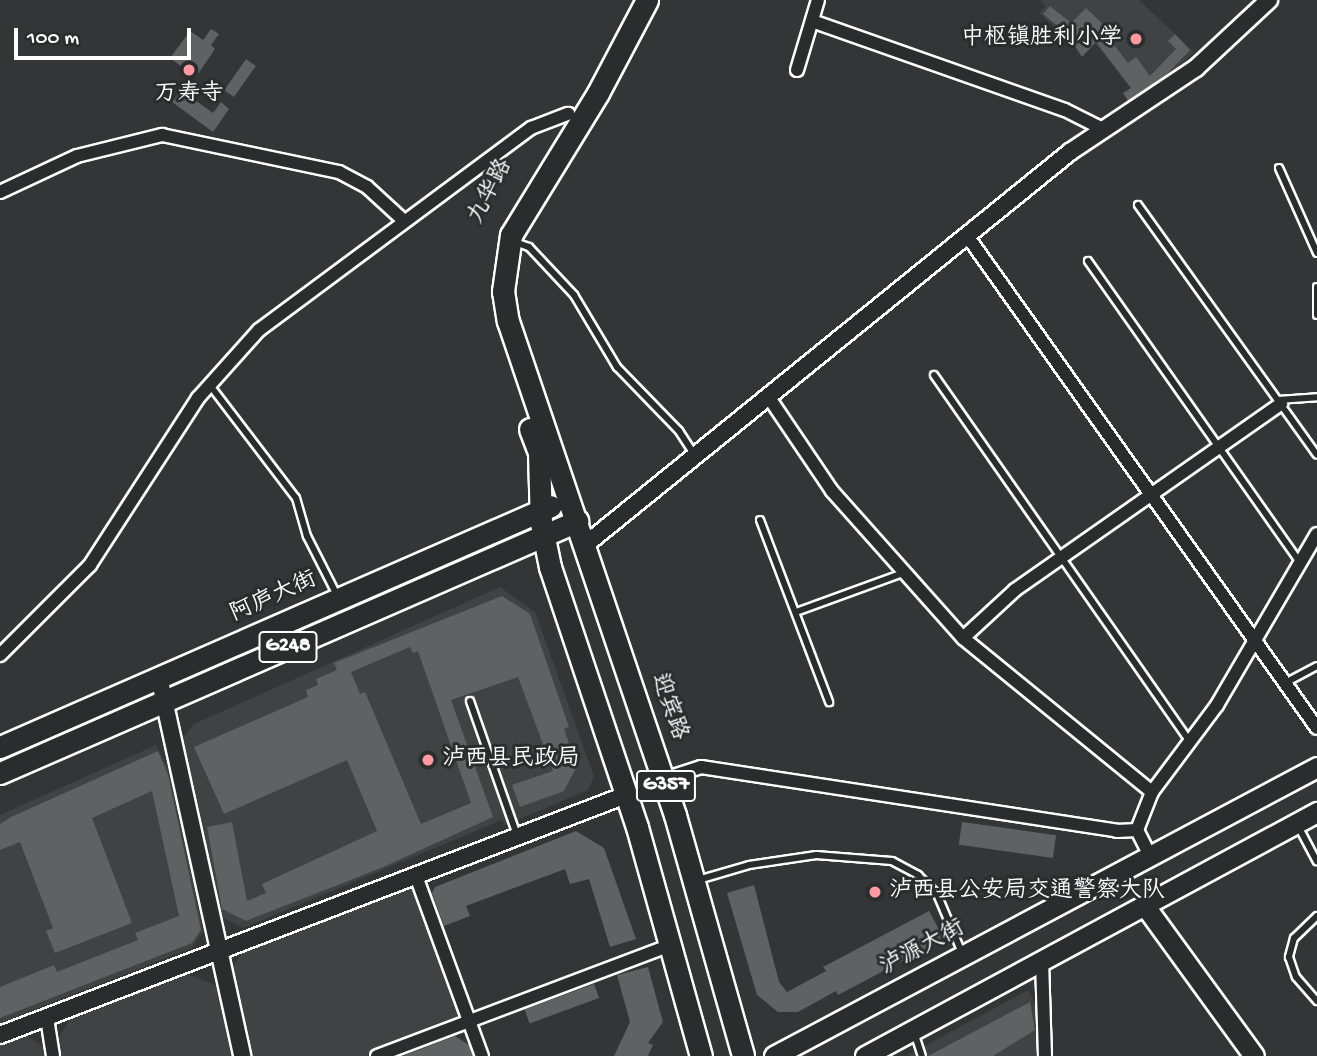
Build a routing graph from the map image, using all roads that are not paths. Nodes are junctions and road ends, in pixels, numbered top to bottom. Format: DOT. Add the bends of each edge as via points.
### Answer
graph roads {
  1 [pos="631,0"];
  2 [pos="647,0"];
  3 [pos="818,0"];
  4 [pos="1269,0"];
  5 [pos="812,21"];
  6 [pos="797,70"];
  7 [pos="568,114"];
  8 [pos="1103,129"];
  9 [pos="1279,168"];
  10 [pos="0,192"];
  11 [pos="1138,205"];
  12 [pos="403,220"];
  13 [pos="968,237"];
  14 [pos="509,240"];
  15 [pos="1317,253"];
  16 [pos="1088,261"];
  17 [pos="1317,287"];
  18 [pos="1317,315"];
  19 [pos="934,375"];
  20 [pos="209,384"];
  21 [pos="1317,397"];
  22 [pos="770,399"];
  23 [pos="1280,402"];
  24 [pos="1219,447"];
  25 [pos="1317,456"];
  26 [pos="696,458"];
  27 [pos="1151,494"];
  28 [pos="569,498"];
  29 [pos="541,511"];
  30 [pos="760,520"];
  31 [pos="577,521"];
  32 [pos="1317,534"];
  33 [pos="543,536"];
  34 [pos="585,545"];
  35 [pos="1061,557"];
  36 [pos="1300,564"];
  37 [pos="903,573"];
  38 [pos="339,599"];
  39 [pos="796,612"];
  40 [pos="963,638"];
  41 [pos="1255,640"];
  42 [pos="0,655"];
  43 [pos="1317,666"];
  44 [pos="159,677"];
  45 [pos="1285,683"];
  46 [pos="164,701"];
  47 [pos="470,701"];
  48 [pos="830,702"];
  49 [pos="1317,728"];
  50 [pos="1190,742"];
  51 [pos="0,747"];
  52 [pos="1317,767"];
  53 [pos="0,773"];
  54 [pos="664,779"];
  55 [pos="1152,792"];
  56 [pos="626,795"];
  57 [pos="1317,812"];
  58 [pos="1296,823"];
  59 [pos="1137,830"];
  60 [pos="518,837"];
  61 [pos="1150,855"];
  62 [pos="1317,861"];
  63 [pos="416,876"];
  64 [pos="695,880"];
  65 [pos="1145,906"];
  66 [pos="1317,916"];
  67 [pos="671,945"];
  68 [pos="219,952"];
  69 [pos="963,954"];
  70 [pos="1042,961"];
  71 [pos="1317,1001"];
  72 [pos="47,1018"];
  73 [pos="469,1021"];
  74 [pos="914,1030"];
  75 [pos="0,1035"];
  76 [pos="53,1056"];
  77 [pos="242,1056"];
  78 [pos="377,1056"];
  79 [pos="482,1056"];
  80 [pos="701,1056"];
  81 [pos="743,1056"];
  82 [pos="774,1056"];
  83 [pos="865,1056"];
  84 [pos="922,1056"];
  85 [pos="1045,1056"];
  86 [pos="1254,1056"];
  1 -- 7 [label="highway, 九华路"];
  2 -- 14 [label="highway, 九华路"];
  3 -- 5 [label="street"];
  4 -- 8 [label="street" via="1196,68"];
  5 -- 6 [label="street"];
  5 -- 8 [label="street" via="1065,110"];
  7 -- 12 [label="street" via="531,128"];
  7 -- 29 [label="highway, 九华路" via="498,230 489,277 495,324 539,453"];
  8 -- 13 [label="street"];
  9 -- 15 [label="lane"];
  10 -- 12 [label="street" via="77,156 162,135 339,173 367,187"];
  11 -- 23 [label="lane"];
  12 -- 20 [label="street" via="274,316"];
  13 -- 22 [label="street"];
  13 -- 27 [label="street"];
  14 -- 26 [label="lane" via="529,247 574,295 617,367 679,431"];
  14 -- 28 [label="highway, 九华路" via="503,278 508,321"];
  16 -- 24 [label="lane"];
  17 -- 18 [label="lane"];
  19 -- 35 [label="lane"];
  20 -- 38 [label="lane" via="296,498 307,536"];
  20 -- 42 [label="street" via="90,565"];
  21 -- 23 [label="lane"];
  22 -- 26 [label="street"];
  22 -- 37 [label="street" via="832,491"];
  23 -- 24 [label="street"];
  23 -- 25 [label="lane"];
  24 -- 27 [label="street"];
  24 -- 36 [label="lane"];
  26 -- 34 [label="street"];
  27 -- 35 [label="street"];
  27 -- 41 [label="street"];
  28 -- 29 [label="highway, 阿庐大街 / G248"];
  28 -- 31 [label="highway, 迎宾路"];
  29 -- 33 [label="highway"];
  29 -- 38 [label="highway, 阿庐大街 / G248"];
  30 -- 39 [label="lane"];
  31 -- 33 [label="highway, G248"];
  31 -- 34 [label="highway, 迎宾路 / G357"];
  32 -- 36 [label="street"];
  33 -- 46 [label="highway, G248"];
  33 -- 56 [label="highway, G357" via="555,585"];
  34 -- 54 [label="highway, 迎宾路 / G357"];
  35 -- 40 [label="street" via="995,606"];
  35 -- 50 [label="lane"];
  36 -- 41 [label="street"];
  37 -- 39 [label="lane"];
  37 -- 40 [label="street"];
  38 -- 44 [label="highway, 阿庐大街 / G248"];
  39 -- 48 [label="lane"];
  40 -- 55 [label="street"];
  41 -- 45 [label="street"];
  41 -- 50 [label="street"];
  43 -- 45 [label="lane"];
  44 -- 46 [label="street"];
  44 -- 51 [label="highway, 阿庐大街 / G248"];
  45 -- 49 [label="street"];
  46 -- 53 [label="highway, G248"];
  46 -- 68 [label="street"];
  47 -- 60 [label="lane"];
  50 -- 55 [label="street"];
  52 -- 61 [label="main road, 泸源大街"];
  54 -- 59 [label="street" via="701,767 1117,831"];
  54 -- 64 [label="highway, 迎宾路 / G357"];
  55 -- 59 [label="street"];
  56 -- 60 [label="street"];
  56 -- 67 [label="highway, G357"];
  57 -- 58 [label="main road"];
  58 -- 62 [label="lane"];
  58 -- 65 [label="main road"];
  59 -- 61 [label="street"];
  60 -- 63 [label="street"];
  61 -- 69 [label="main road, 泸源大街"];
  63 -- 68 [label="street"];
  63 -- 73 [label="street"];
  64 -- 69 [label="lane" via="749,865 816,855 892,861 919,875 937,894"];
  64 -- 81 [label="highway, 迎宾路 / G357"];
  65 -- 70 [label="main road"];
  65 -- 86 [label="main road"];
  66 -- 71 [label="lane" via="1294,938 1289,957 1296,977"];
  67 -- 73 [label="street"];
  67 -- 80 [label="highway, G357"];
  68 -- 72 [label="street"];
  68 -- 77 [label="street"];
  69 -- 82 [label="main road, 泸源大街"];
  70 -- 74 [label="main road"];
  70 -- 85 [label="street"];
  72 -- 75 [label="street"];
  72 -- 76 [label="street"];
  73 -- 78 [label="street"];
  73 -- 79 [label="street"];
  74 -- 83 [label="main road"];
  74 -- 84 [label="lane"];
}
